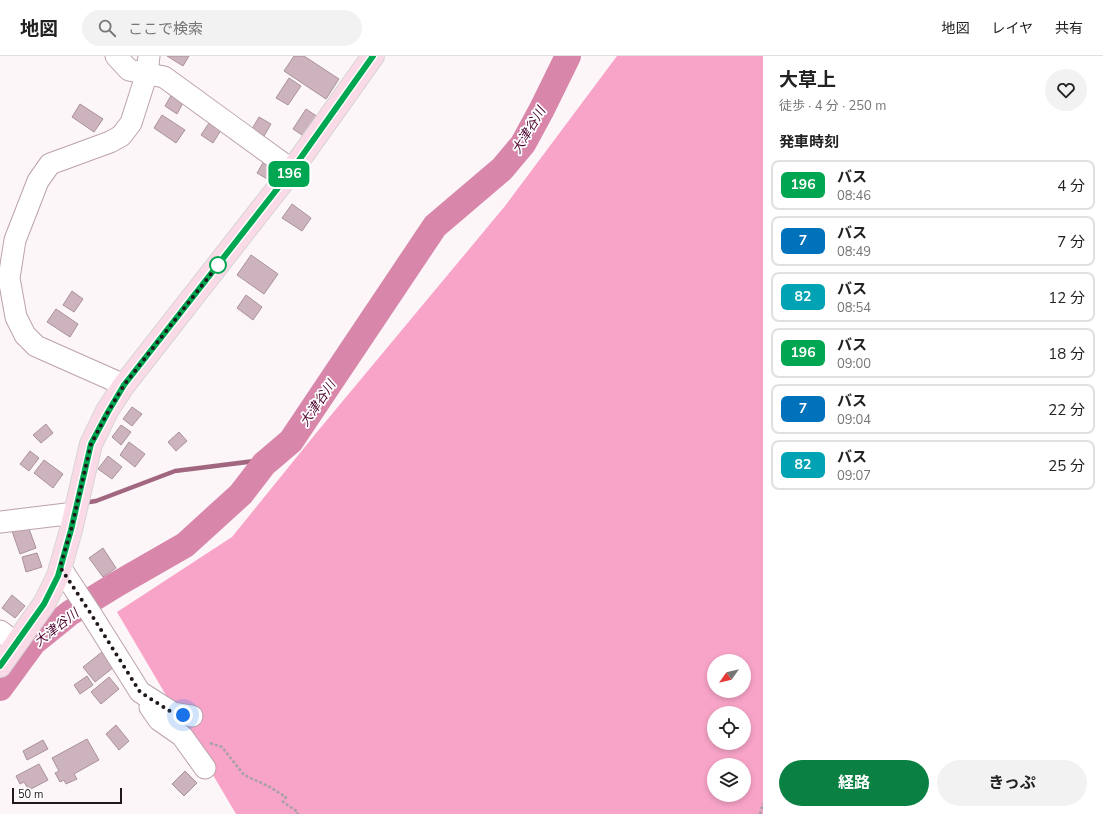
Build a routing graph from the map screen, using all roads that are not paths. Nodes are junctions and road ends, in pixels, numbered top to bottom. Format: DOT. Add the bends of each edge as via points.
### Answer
graph roads {
  1 [pos="116,56"];
  2 [pos="373,56"];
  3 [pos="148,64"];
  4 [pos="292,170"];
  5 [pos="124,385"];
  6 [pos="75,513"];
  7 [pos="0,522"];
  8 [pos="60,567"];
  9 [pos="8,637"];
  10 [pos="0,666"];
  11 [pos="140,692"];
  12 [pos="192,716"];
  13 [pos="205,768"];
  1 -- 3 [label="street" via="129,70"];
  2 -- 4 [label="main road"];
  3 -- 4 [label="street"];
  3 -- 5 [label="street" via="131,122 121,136 50,164 38,181 15,240 9,278 16,317 25,335 36,346"];
  4 -- 5 [label="main road"];
  5 -- 6 [label="main road" via="91,444"];
  6 -- 7 [label="street"];
  6 -- 8 [label="main road"];
  8 -- 9 [label="main road" via="44,604"];
  8 -- 11 [label="street"];
  9 -- 10 [label="main road"];
  11 -- 12 [label="street" via="173,713"];
  11 -- 13 [label="street" via="159,720 182,736"];
}
